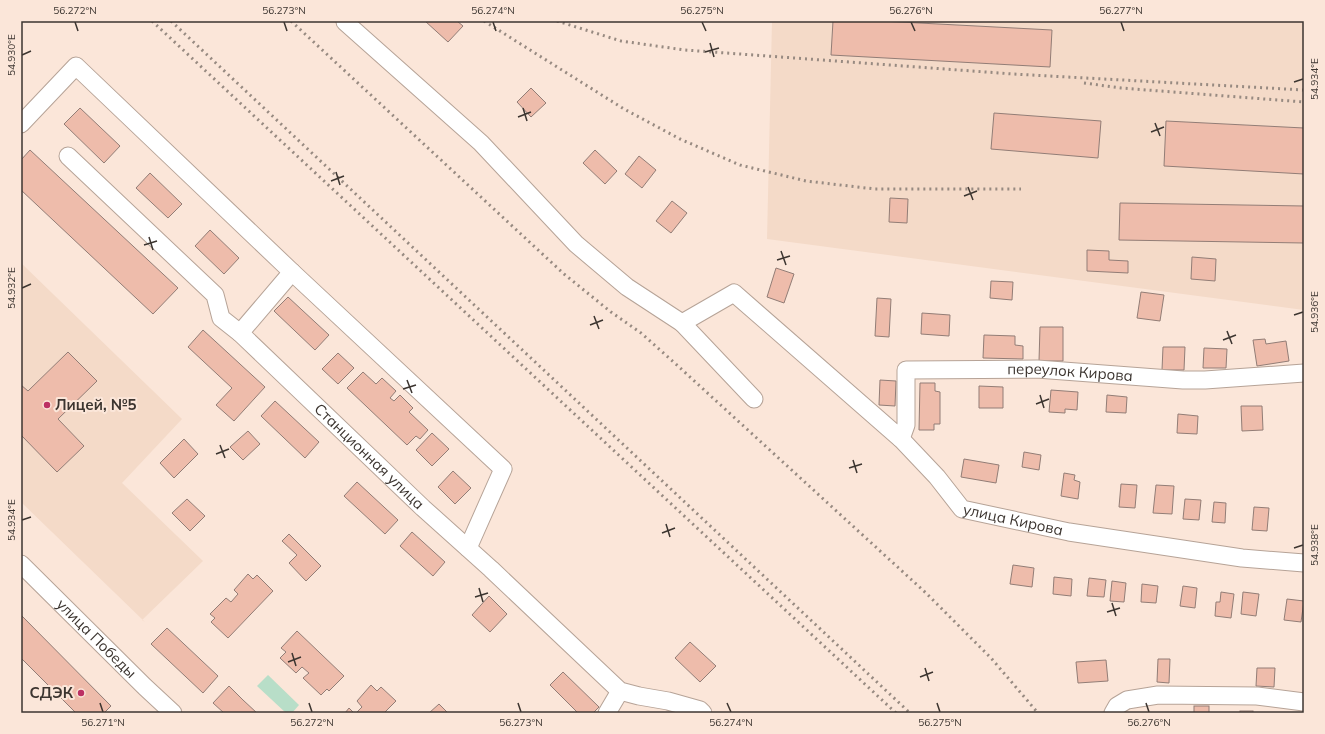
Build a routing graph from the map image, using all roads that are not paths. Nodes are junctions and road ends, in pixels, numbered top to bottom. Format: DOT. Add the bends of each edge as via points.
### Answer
graph roads {
  1 [pos="345,22"];
  2 [pos="21,124"];
  3 [pos="68,156"];
  4 [pos="292,272"];
  5 [pos="682,323"];
  6 [pos="240,333"];
  7 [pos="1304,373"];
  8 [pos="754,399"];
  9 [pos="901,439"];
  10 [pos="468,548"];
  11 [pos="1304,563"];
  12 [pos="21,564"];
  13 [pos="620,691"];
  14 [pos="1304,702"];
  15 [pos="173,713"];
  16 [pos="606,713"];
  17 [pos="703,713"];
  18 [pos="1113,713"];
  1 -- 5 [label="street" via="481,143 576,244 627,287"];
  2 -- 4 [label="street" via="76,66"];
  3 -- 6 [label="street, Станционная улица" via="215,295 221,318"];
  4 -- 6 [label="street"];
  4 -- 10 [label="street" via="503,469"];
  5 -- 8 [label="street"];
  5 -- 9 [label="street, улица Кирова" via="734,293"];
  6 -- 10 [label="street, Станционная улица" via="422,508"];
  7 -- 9 [label="street, переулок Кирова" via="1183,380 1037,369 906,370 906,425"];
  9 -- 11 [label="street, улица Кирова" via="962,509 1069,532 1242,558"];
  10 -- 13 [label="street, Станционная улица"];
  12 -- 15 [label="street, улица Победы"];
  13 -- 16 [label="street"];
  13 -- 17 [label="street, Станционная улица" via="668,701"];
  14 -- 18 [label="street" via="1257,696 1158,695 1127,700 1117,706"];
}
